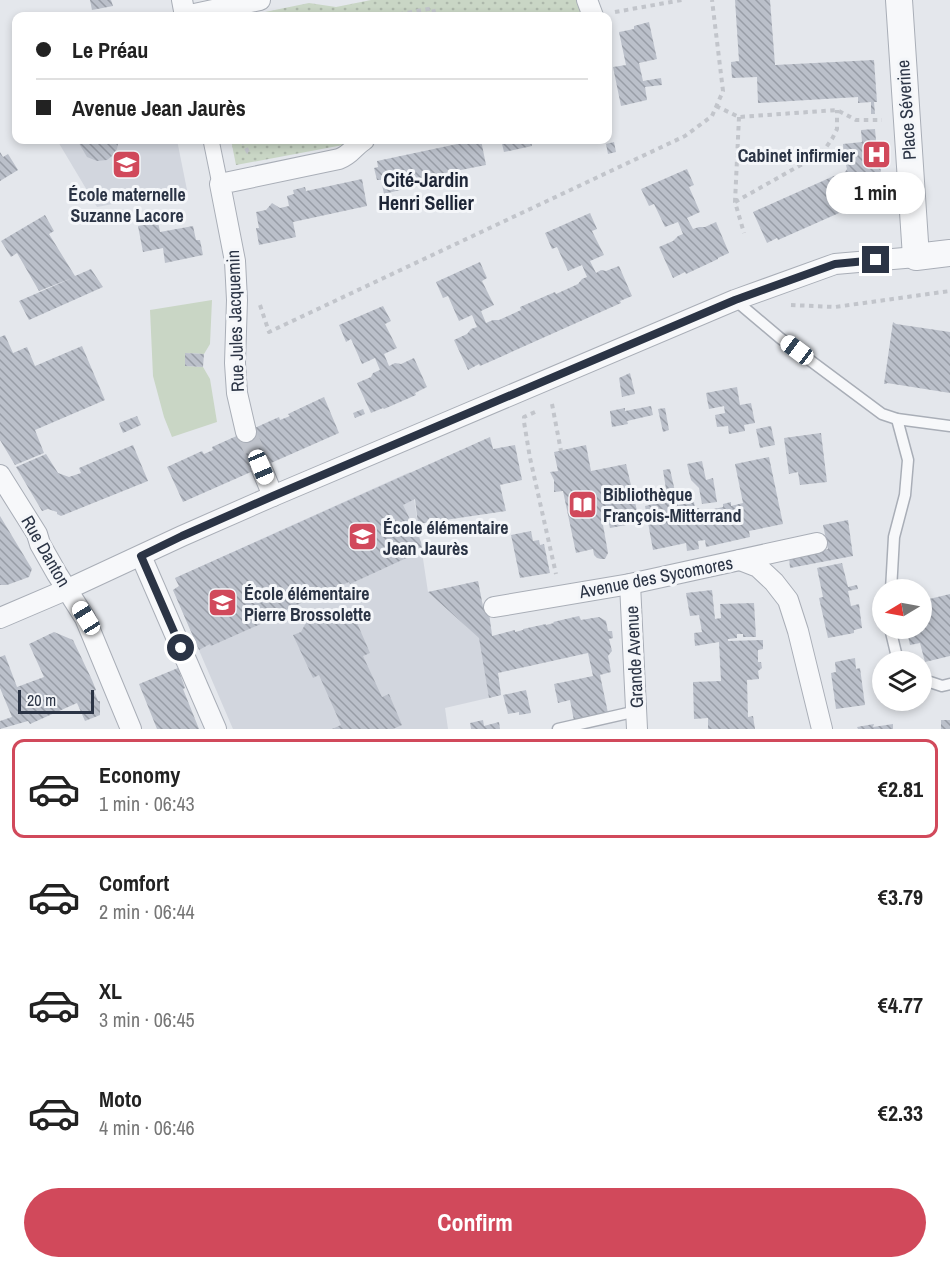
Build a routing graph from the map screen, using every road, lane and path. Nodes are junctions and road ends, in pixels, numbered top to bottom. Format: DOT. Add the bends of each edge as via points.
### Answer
graph roads {
  1 [pos="260,0"];
  2 [pos="682,0"];
  3 [pos="712,0"];
  4 [pos="899,0"];
  5 [pos="204,12"];
  6 [pos="412,12"];
  7 [pos="434,12"];
  8 [pos="612,13"];
  9 [pos="716,106"];
  10 [pos="837,110"];
  11 [pos="739,117"];
  12 [pos="885,120"];
  13 [pos="212,144"];
  14 [pos="360,144"];
  15 [pos="220,184"];
  16 [pos="735,202"];
  17 [pos="744,233"];
  18 [pos="950,253"];
  19 [pos="916,257"];
  20 [pos="950,291"];
  21 [pos="735,300"];
  22 [pos="259,301"];
  23 [pos="785,306"];
  24 [pos="552,404"];
  25 [pos="897,419"];
  26 [pos="524,422"];
  27 [pos="950,426"];
  28 [pos="246,432"];
  29 [pos="561,451"];
  30 [pos="261,467"];
  31 [pos="0,475"];
  32 [pos="273,496"];
  33 [pos="817,543"];
  34 [pos="141,556"];
  35 [pos="740,560"];
  36 [pos="892,579"];
  37 [pos="630,584"];
  38 [pos="68,589"];
  39 [pos="560,596"];
  40 [pos="494,607"];
  41 [pos="0,618"];
  42 [pos="932,683"];
  43 [pos="950,684"];
  44 [pos="637,720"];
  45 [pos="131,729"];
  46 [pos="216,729"];
  47 [pos="558,729"];
  48 [pos="822,729"];
  1 -- 5 [label="street"];
  2 -- 8 [label="path"];
  3 -- 9 [label="path" via="723,91"];
  4 -- 19 [label="street, Place Séverine"];
  6 -- 7 [label="path" via="433,8"];
  9 -- 11 [label="path"];
  9 -- 22 [label="path" via="712,116 685,136 269,332"];
  10 -- 11 [label="path"];
  10 -- 12 [label="path" via="856,120"];
  10 -- 16 [label="path" via="837,129 822,153"];
  11 -- 16 [label="path"];
  13 -- 15 [label="street, Rue Jules Jacquemin"];
  14 -- 15 [label="street" via="339,159"];
  15 -- 28 [label="street, Rue Jules Jacquemin" via="235,261 235,363"];
  16 -- 17 [label="path"];
  18 -- 19 [label="street"];
  19 -- 21 [label="street" via="835,264"];
  20 -- 23 [label="path" via="835,308"];
  21 -- 25 [label="lane" via="882,414"];
  21 -- 32 [label="street"];
  24 -- 29 [label="path"];
  25 -- 27 [label="lane"];
  25 -- 36 [label="lane" via="908,460 905,495 894,537"];
  26 -- 39 [label="path"];
  30 -- 32 [label="street"];
  31 -- 38 [label="street, Rue Danton"];
  32 -- 34 [label="street"];
  33 -- 35 [label="street, Avenue des Sycomores"];
  34 -- 38 [label="street"];
  34 -- 46 [label="street"];
  35 -- 37 [label="street, Avenue des Sycomores"];
  35 -- 48 [label="street" via="758,567 788,600"];
  37 -- 39 [label="street, Avenue des Sycomores"];
  37 -- 44 [label="street, Grande Avenue"];
  38 -- 41 [label="street"];
  38 -- 45 [label="street, Rue Danton" via="86,618"];
  39 -- 40 [label="street, Avenue des Sycomores"];
  42 -- 43 [label="lane"];
  44 -- 47 [label="lane"];
}
